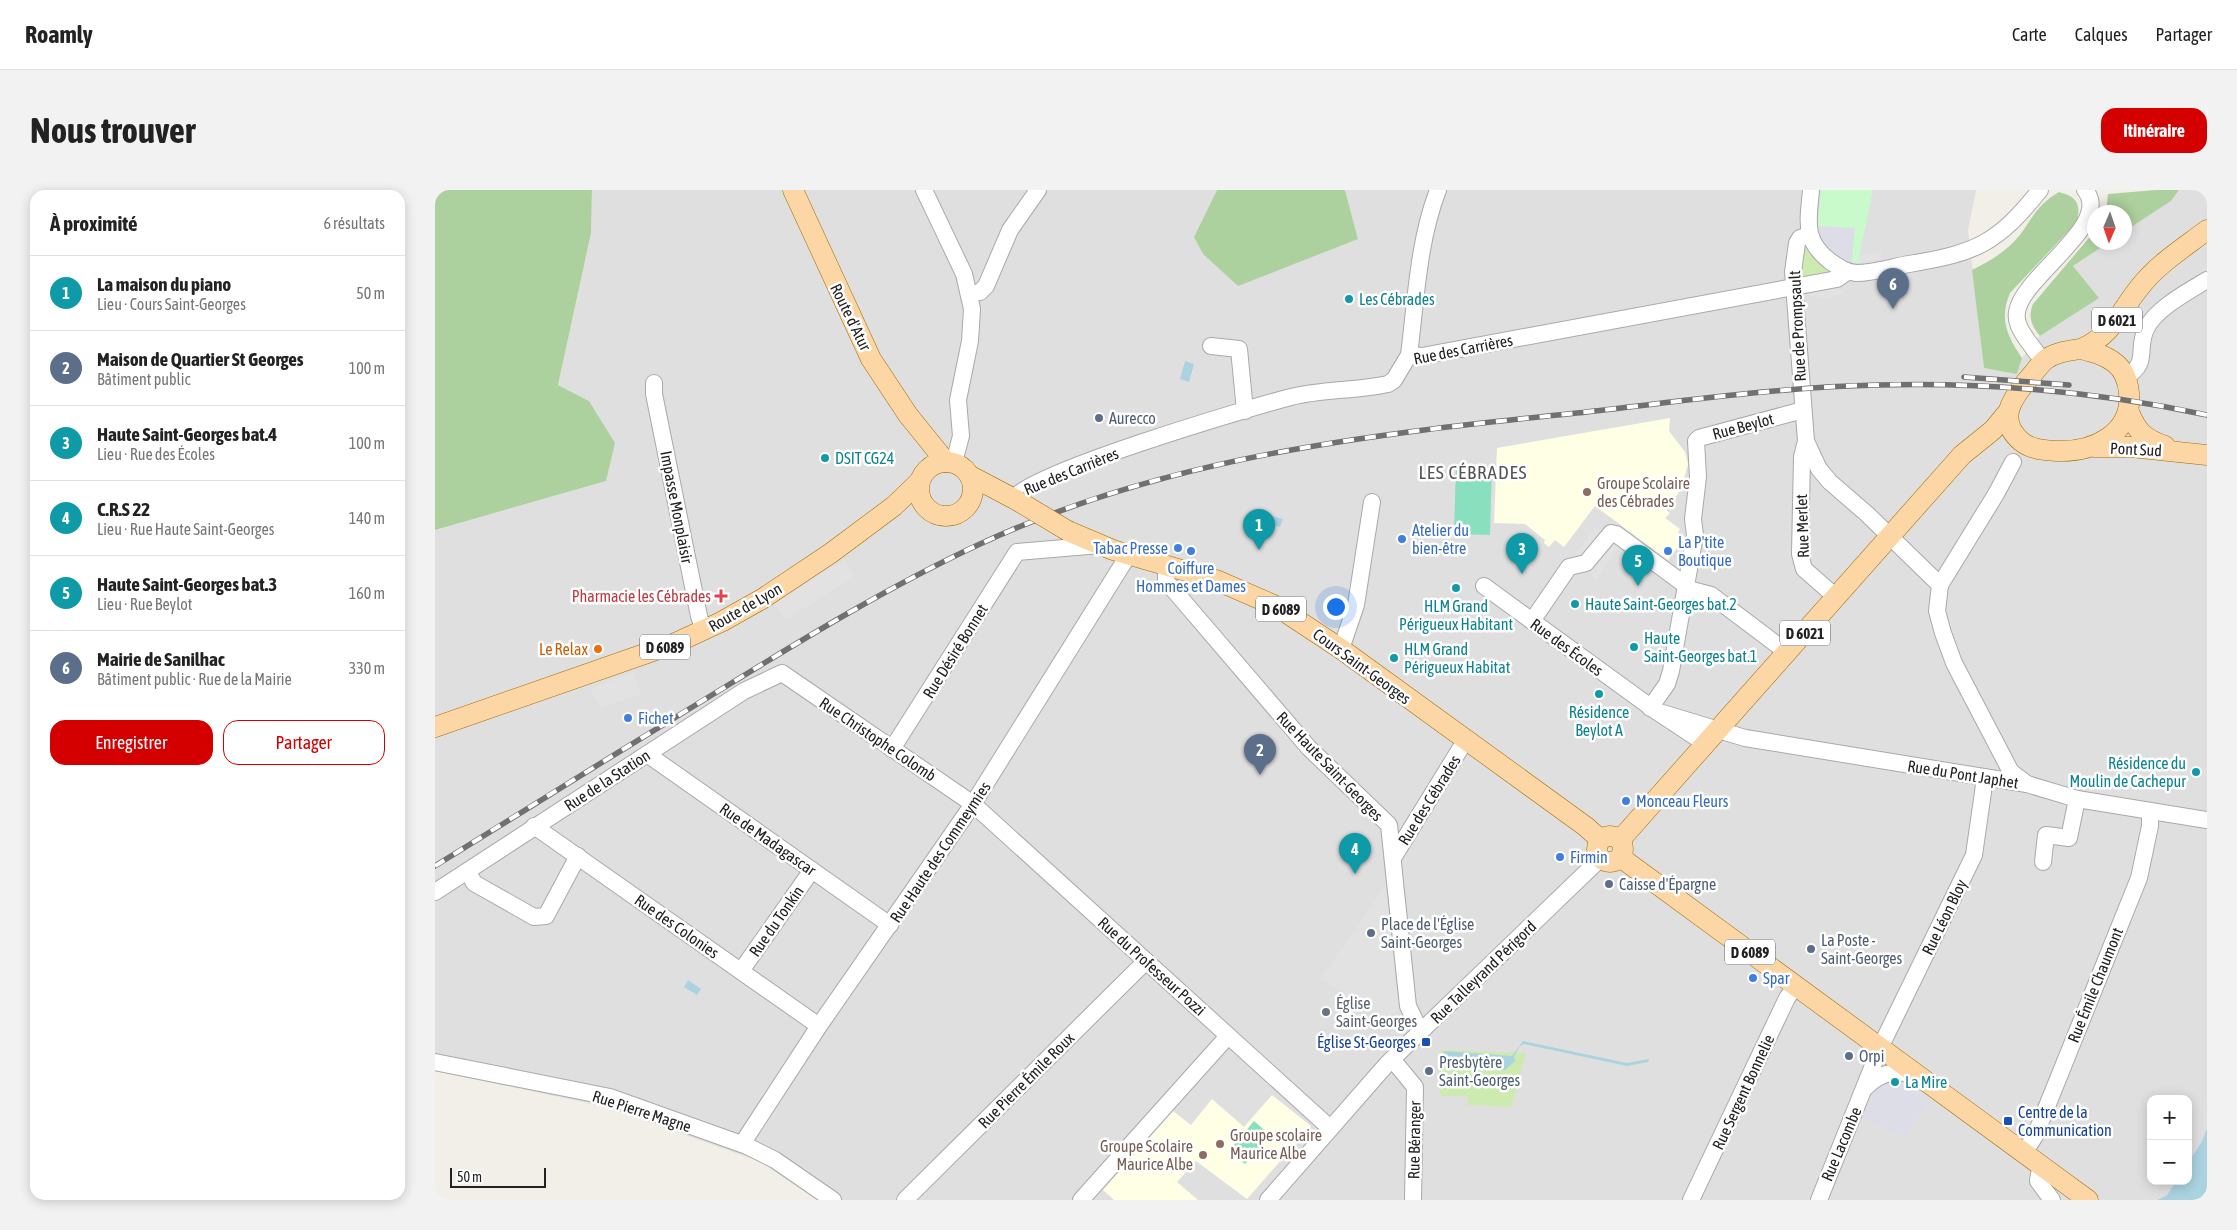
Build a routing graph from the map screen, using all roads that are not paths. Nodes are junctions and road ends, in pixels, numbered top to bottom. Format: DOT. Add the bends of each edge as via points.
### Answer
graph roads {
  1 [pos="793,190"];
  2 [pos="925,190"];
  3 [pos="1038,190"];
  4 [pos="1438,190"];
  5 [pos="1811,190"];
  6 [pos="2040,190"];
  7 [pos="2085,190"];
  8 [pos="2207,230"];
  9 [pos="1809,235"];
  10 [pos="1847,272"];
  11 [pos="2207,280"];
  12 [pos="2144,282"];
  13 [pos="1793,287"];
  14 [pos="970,294"];
  15 [pos="1211,346"];
  16 [pos="2081,349"];
  17 [pos="1409,355"];
  18 [pos="2044,361"];
  19 [pos="2121,370"];
  20 [pos="654,383"];
  21 [pos="1803,410"];
  22 [pos="1245,411"];
  23 [pos="2129,412"];
  24 [pos="2007,413"];
  25 [pos="924,435"];
  26 [pos="1806,441"];
  27 [pos="2021,441"];
  28 [pos="2094,447"];
  29 [pos="2179,451"];
  30 [pos="1962,455"];
  31 [pos="2207,455"];
  32 [pos="950,462"];
  33 [pos="2013,462"];
  34 [pos="969,475"];
  35 [pos="923,476"];
  36 [pos="1016,500"];
  37 [pos="1372,502"];
  38 [pos="969,504"];
  39 [pos="936,515"];
  40 [pos="873,522"];
  41 [pos="1890,536"];
  42 [pos="1100,545"];
  43 [pos="1129,554"];
  44 [pos="1166,565"];
  45 [pos="1685,585"];
  46 [pos="1940,585"];
  47 [pos="1484,586"];
  48 [pos="1836,597"];
  49 [pos="1532,620"];
  50 [pos="704,631"];
  51 [pos="1341,649"];
  52 [pos="1788,653"];
  53 [pos="782,673"];
  54 [pos="1653,709"];
  55 [pos="435,727"];
  56 [pos="1712,737"];
  57 [pos="1465,741"];
  58 [pos="893,749"];
  59 [pos="647,754"];
  60 [pos="1985,778"];
  61 [pos="2027,784"];
  62 [pos="2077,800"];
  63 [pos="973,804"];
  64 [pos="2150,811"];
  65 [pos="2207,820"];
  66 [pos="534,826"];
  67 [pos="1611,849"];
  68 [pos="578,856"];
  69 [pos="1393,858"];
  70 [pos="2043,862"];
  71 [pos="812,870"];
  72 [pos="468,871"];
  73 [pos="435,892"];
  74 [pos="890,924"];
  75 [pos="1146,961"];
  76 [pos="741,971"];
  77 [pos="1796,986"];
  78 [pos="819,1026"];
  79 [pos="1420,1032"];
  80 [pos="1228,1036"];
  81 [pos="1880,1048"];
  82 [pos="1392,1059"];
  83 [pos="435,1062"];
  84 [pos="1917,1075"];
  85 [pos="1865,1088"];
  86 [pos="1330,1128"];
  87 [pos="742,1144"];
  88 [pos="2024,1154"];
  89 [pos="2043,1168"];
  90 [pos="833,1200"];
  91 [pos="905,1200"];
  92 [pos="1081,1200"];
  93 [pos="1268,1200"];
  94 [pos="1413,1200"];
  95 [pos="1691,1200"];
  96 [pos="1819,1200"];
  97 [pos="2052,1200"];
  98 [pos="2088,1200"];
  1 -- 25 [label="main road, Route d'Atur" via="867,350 889,388"];
  2 -- 14 [label="street"];
  3 -- 14 [label="street" via="1010,230 986,286 980,292"];
  4 -- 17 [label="street" via="1423,240"];
  5 -- 9 [label="street"];
  6 -- 10 [label="street" via="2020,216 1984,245 1926,262 1861,273"];
  7 -- 18 [label="street" via="2091,204 2083,228 2022,298 2017,312 2023,334"];
  8 -- 12 [label="main road, D 6021"];
  9 -- 10 [label="street" via="1816,248"];
  9 -- 13 [label="street, Rue de Prompsault" via="1797,243"];
  10 -- 13 [label="street, Rue des Carrières" via="1837,279"];
  11 -- 19 [label="street" via="2154,318 2146,328 2137,370"];
  12 -- 16 [label="main road, D 6021" via="2104,335"];
  12 -- 19 [label="main road, D 6021" via="2121,329"];
  13 -- 17 [label="street, Rue des Carrières" via="1422,356"];
  13 -- 21 [label="street, Rue de Prompsault"];
  14 -- 32 [label="street" via="971,332 958,400 962,428"];
  15 -- 22 [label="street" via="1239,349"];
  16 -- 18 [label="main road" via="2057,353"];
  16 -- 19 [label="main road" via="2101,354"];
  17 -- 22 [label="street, Rue des Carrières" via="1394,380 1388,384 1292,397"];
  18 -- 24 [label="main road" via="2016,393"];
  19 -- 23 [label="main road" via="2130,401"];
  20 -- 50 [label="street, Impasse Monplaisir"];
  21 -- 26 [label="street, Rue de Prompsault"];
  21 -- 45 [label="street, Rue Beylot" via="1696,441 1695,535"];
  22 -- 36 [label="street, Rue des Carrières" via="1067,470 1026,487"];
  23 -- 28 [label="main road" via="2113,435"];
  23 -- 29 [label="main road, Pont Sud" via="2145,438"];
  24 -- 27 [label="main road" via="2012,429"];
  24 -- 30 [label="main road, D 6021" via="1993,430"];
  25 -- 32 [label="main road, Route d'Atur"];
  25 -- 35 [label="main road, Route d'Atur" via="928,452"];
  26 -- 41 [label="street" via="1819,470"];
  26 -- 48 [label="street, Rue Merlet" via="1802,457 1800,554 1805,569"];
  27 -- 28 [label="main road" via="2042,450"];
  27 -- 30 [label="main road, D 6021" via="2000,441"];
  28 -- 29 [label="main road, Pont Sud"];
  29 -- 31 [label="main road, Pont Sud"];
  30 -- 41 [label="main road, D 6021"];
  32 -- 34 [label="main road"];
  32 -- 35 [label="main road" via="939,463"];
  33 -- 46 [label="street"];
  34 -- 36 [label="main road, Cours Saint-Georges / D 6089"];
  34 -- 38 [label="main road" via="973,490"];
  35 -- 39 [label="main road" via="920,498 923,505"];
  35 -- 40 [label="main road, Route de Lyon / D 6089"];
  36 -- 38 [label="main road, Cours Saint-Georges / D 6089" via="991,496"];
  36 -- 42 [label="main road, Cours Saint-Georges / D 6089, bridge" via="1068,531"];
  37 -- 51 [label="street" via="1357,605"];
  38 -- 39 [label="main road" via="951,516"];
  39 -- 40 [label="main road, Route de Lyon / D 6089" via="901,512"];
  40 -- 50 [label="main road, Route de Lyon / D 6089" via="761,599"];
  41 -- 46 [label="street"];
  41 -- 48 [label="main road, D 6021"];
  42 -- 43 [label="main road, Cours Saint-Georges / D 6089"];
  42 -- 58 [label="street, Rue Désiré Bonnet" via="1017,552"];
  43 -- 44 [label="main road, Cours Saint-Georges / D 6089"];
  43 -- 63 [label="street, Rue Haute des Commeymies"];
  44 -- 51 [label="main road, Cours Saint-Georges / D 6089" via="1256,596"];
  44 -- 69 [label="street, Rue Haute Saint-Georges" via="1166,581 1309,748 1389,825"];
  45 -- 49 [label="street" via="1611,533 1587,563 1569,567"];
  45 -- 52 [label="street" via="1711,595"];
  45 -- 54 [label="street, Rue Beylot" via="1671,671"];
  46 -- 61 [label="street" via="1937,611 1954,664 2011,772"];
  47 -- 49 [label="street, Rue des Écoles"];
  48 -- 52 [label="main road, D 6021"];
  49 -- 54 [label="street, Rue des Écoles"];
  50 -- 55 [label="main road, Route de Lyon / D 6089"];
  51 -- 57 [label="main road, Cours Saint-Georges / D 6089"];
  52 -- 56 [label="main road, D 6021"];
  53 -- 58 [label="street, Rue Christophe Colomb"];
  53 -- 59 [label="street, Rue de la Station" via="745,691"];
  54 -- 56 [label="street"];
  56 -- 60 [label="street, Rue du Pont Japhet" via="1745,738"];
  56 -- 67 [label="main road, D 6021"];
  57 -- 67 [label="main road, Cours Saint-Georges / D 6089" via="1585,826"];
  57 -- 69 [label="street, Rue des Cébrades"];
  58 -- 63 [label="street, Rue Christophe Colomb"];
  59 -- 66 [label="street, Rue de la Station"];
  59 -- 71 [label="street, Rue de Madagascar"];
  60 -- 61 [label="street, Rue du Pont Japhet"];
  60 -- 81 [label="street, Rue Léon Bloy" via="1974,855"];
  61 -- 62 [label="street, Rue du Pont Japhet"];
  62 -- 64 [label="street, Rue du Pont Japhet"];
  62 -- 70 [label="street" via="2069,838 2046,834"];
  63 -- 74 [label="street, Rue Haute des Commeymies"];
  63 -- 75 [label="street, Rue du Professeur Pozzi"];
  64 -- 65 [label="street, Rue du Pont Japhet"];
  64 -- 88 [label="street, Rue Émile Chaumont" via="2139,878 2035,1136"];
  66 -- 68 [label="street, Rue des Colonies"];
  66 -- 72 [label="street, Rue de la Station"];
  67 -- 77 [label="main road, D 6089"];
  67 -- 79 [label="street, Rue Talleyrand Périgord"];
  68 -- 72 [label="street" via="546,916 541,918 475,883"];
  68 -- 76 [label="street, Rue des Colonies"];
  69 -- 79 [label="street, Rue Haute Saint-Georges" via="1408,1006"];
  71 -- 74 [label="street, Rue de Madagascar"];
  71 -- 76 [label="street, Rue du Tonkin"];
  72 -- 73 [label="street, Rue de la Station"];
  74 -- 78 [label="street, Rue Haute des Commeymies"];
  75 -- 80 [label="street, Rue du Professeur Pozzi"];
  75 -- 91 [label="street, Rue Pierre Émile Roux"];
  76 -- 78 [label="street, Rue des Colonies"];
  77 -- 81 [label="main road, D 6089"];
  77 -- 95 [label="street, Rue Sergent Bonnelie" via="1787,998"];
  78 -- 87 [label="street, Rue Haute des Commeymies"];
  79 -- 82 [label="street, Rue Talleyrand Périgord"];
  80 -- 86 [label="street, Rue du Professeur Pozzi"];
  80 -- 92 [label="street"];
  81 -- 84 [label="main road, D 6089"];
  81 -- 85 [label="street, Rue Lacombe"];
  82 -- 86 [label="street, Rue Talleyrand Périgord"];
  82 -- 94 [label="street, Rue Béranger" via="1415,1087"];
  83 -- 87 [label="street, Rue Pierre Magne" via="610,1097"];
  84 -- 85 [label="street, Rue Lacombe" via="1895,1071 1875,1078"];
  84 -- 88 [label="main road, D 6089"];
  85 -- 96 [label="street, Rue Lacombe"];
  86 -- 93 [label="street, Rue Talleyrand Périgord"];
  87 -- 90 [label="street, Rue Pierre Magne" via="775,1160"];
  88 -- 89 [label="main road, D 6089"];
  89 -- 97 [label="street" via="2038,1181"];
  89 -- 98 [label="main road, D 6089"];
}
